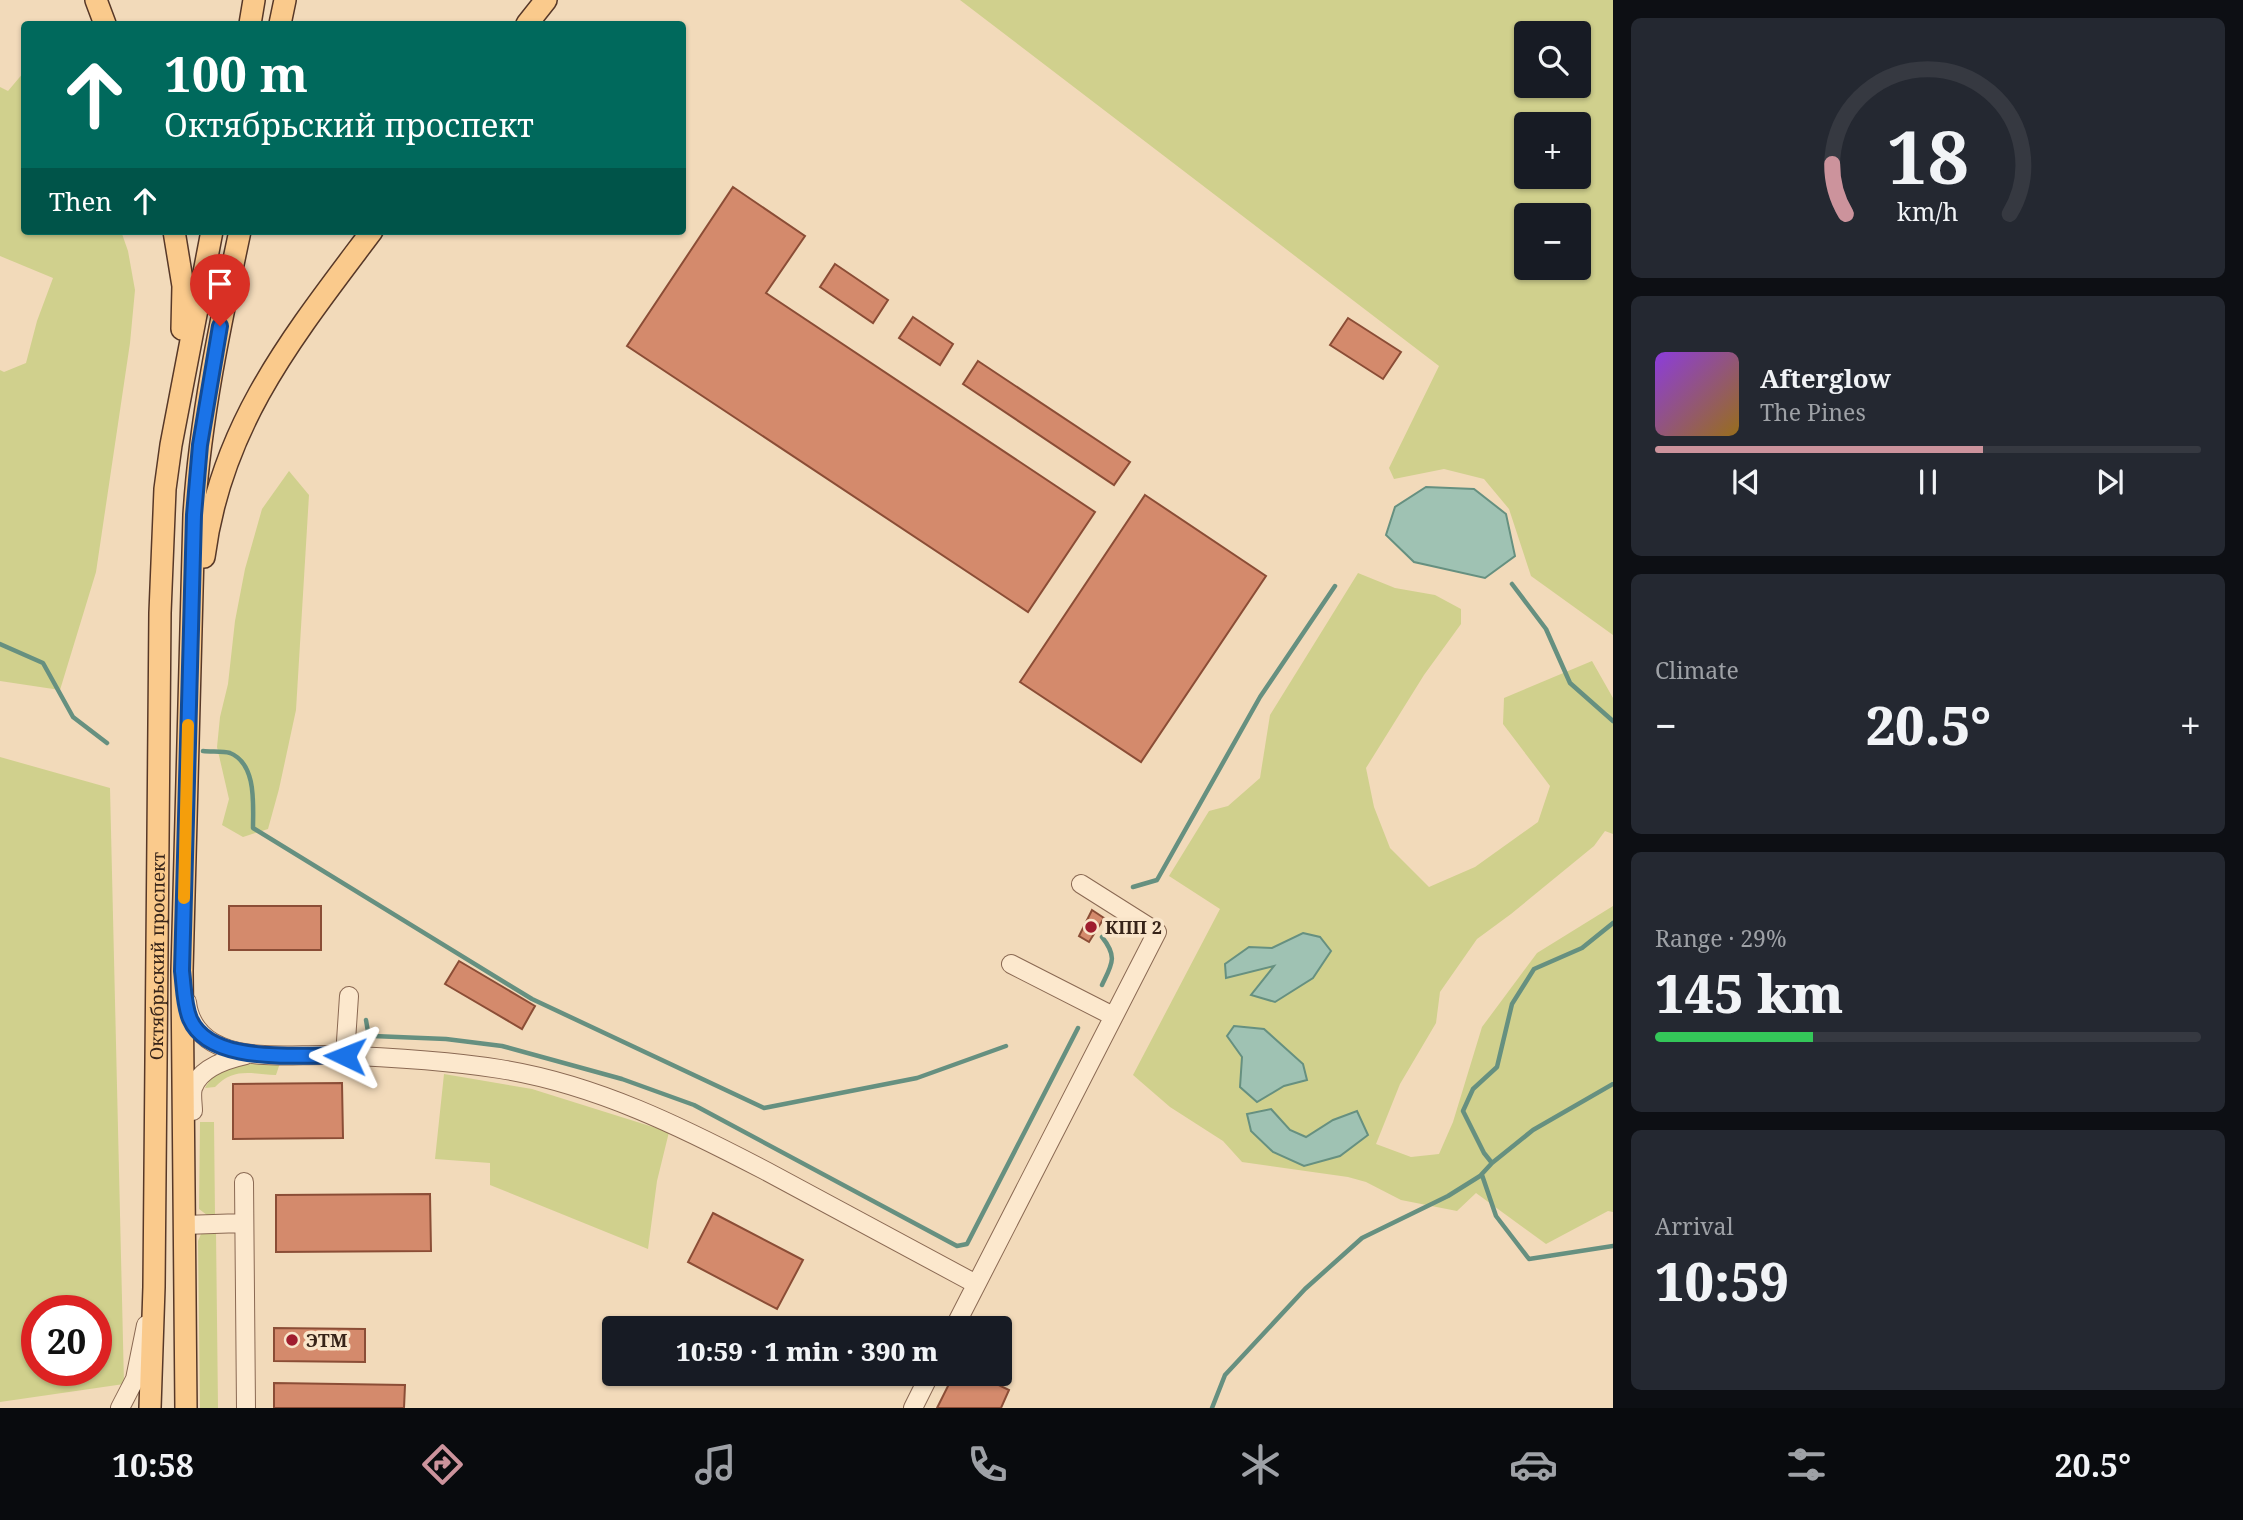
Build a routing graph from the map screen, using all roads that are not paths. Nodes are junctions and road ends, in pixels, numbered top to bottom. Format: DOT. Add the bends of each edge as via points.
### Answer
graph roads {
  1 [pos="96,0"];
  2 [pos="254,0"];
  3 [pos="285,0"];
  4 [pos="546,0"];
  5 [pos="104,21"];
  6 [pos="250,21"];
  7 [pos="282,21"];
  8 [pos="529,21"];
  9 [pos="175,235"];
  10 [pos="211,235"];
  11 [pos="239,235"];
  12 [pos="369,235"];
  13 [pos="165,504"];
  14 [pos="190,681"];
  15 [pos="1081,884"];
  16 [pos="1011,964"];
  17 [pos="182,971"];
  18 [pos="349,996"];
  19 [pos="1113,1016"];
  20 [pos="249,1054"];
  21 [pos="345,1056"];
  22 [pos="244,1182"];
  23 [pos="184,1195"];
  24 [pos="243,1223"];
  25 [pos="184,1225"];
  26 [pos="976,1284"];
  27 [pos="154,1287"];
  28 [pos="960,1316"];
  29 [pos="924,1386"];
  30 [pos="120,1408"];
  31 [pos="149,1408"];
  32 [pos="187,1408"];
  33 [pos="246,1408"];
  34 [pos="912,1408"];
  1 -- 5 [label="main road"];
  2 -- 6 [label="main road"];
  3 -- 7 [label="main road"];
  4 -- 8 [label="main road"];
  9 -- 13 [label="main road" via="183,307 179,362 165,432"];
  10 -- 13 [label="main road" via="171,445"];
  11 -- 14 [label="main road" via="200,445"];
  12 -- 14 [label="main road" via="273,368 234,441 208,531"];
  13 -- 27 [label="main road, Октябрьский проспект"];
  14 -- 17 [label="main road, Октябрьский проспект"];
  15 -- 19 [label="lane" via="1157,932"];
  16 -- 19 [label="lane"];
  17 -- 20 [label="lane" via="194,1026 220,1047"];
  17 -- 23 [label="main road, Октябрьский проспект"];
  18 -- 21 [label="lane"];
  19 -- 26 [label="lane"];
  20 -- 21 [label="lane"];
  20 -- 23 [label="lane" via="216,1065 193,1088 193,1187"];
  21 -- 26 [label="lane" via="500,1069 616,1101 720,1146"];
  22 -- 24 [label="lane"];
  23 -- 25 [label="main road, Октябрьский проспект"];
  24 -- 25 [label="lane"];
  24 -- 33 [label="lane"];
  25 -- 32 [label="main road, Октябрьский проспект"];
  26 -- 28 [label="lane"];
  27 -- 30 [label="lane" via="135,1378"];
  27 -- 31 [label="main road, Октябрьский проспект"];
  29 -- 34 [label="lane"];
}
